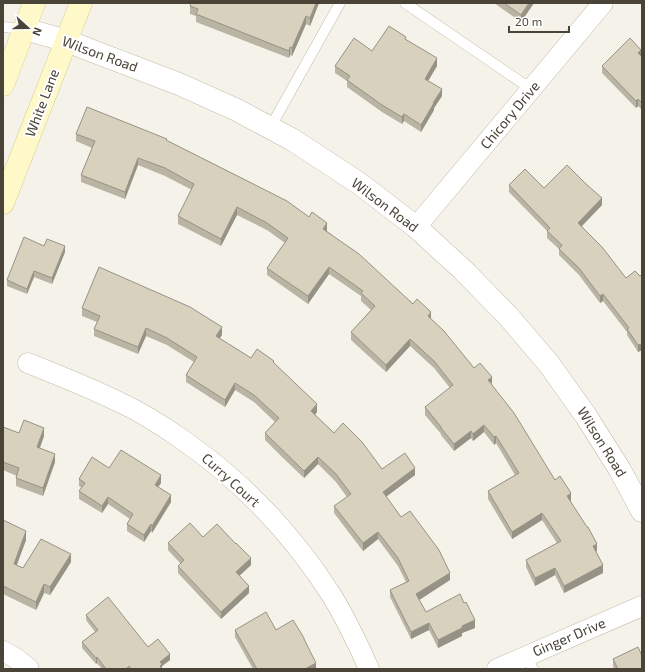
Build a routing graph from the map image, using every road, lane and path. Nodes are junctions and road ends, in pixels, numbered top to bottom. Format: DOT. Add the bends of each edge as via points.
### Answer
graph roads {
  1 [pos="34,3"];
  2 [pos="81,3"];
  3 [pos="340,3"];
  4 [pos="404,3"];
  5 [pos="603,3"];
  6 [pos="3,27"];
  7 [pos="25,29"];
  8 [pos="67,41"];
  9 [pos="3,85"];
  10 [pos="531,89"];
  11 [pos="270,128"];
  12 [pos="3,203"];
  13 [pos="416,227"];
  14 [pos="28,363"];
  15 [pos="642,511"];
  16 [pos="642,606"];
  17 [pos="3,651"];
  18 [pos="530,663"];
  19 [pos="29,669"];
  20 [pos="369,669"];
  21 [pos="497,669"];
  1 -- 7 [label="main road"];
  2 -- 8 [label="main road, White Lane"];
  3 -- 11 [label="lane"];
  4 -- 10 [label="lane"];
  5 -- 10 [label="street, Chicory Drive"];
  6 -- 7 [label="lane"];
  7 -- 8 [label="street, Wilson Road"];
  7 -- 9 [label="main road"];
  8 -- 11 [label="street, Wilson Road" via="179,84"];
  8 -- 12 [label="main road, White Lane"];
  10 -- 13 [label="street, Chicory Drive"];
  11 -- 13 [label="street, Wilson Road" via="360,184"];
  13 -- 15 [label="street, Wilson Road" via="491,298 549,364 586,416"];
  14 -- 20 [label="street, Curry Court" via="118,401 158,423 204,454 239,484 278,523 332,596"];
  16 -- 18 [label="street, Ginger Drive"];
  17 -- 19 [label="street"];
  18 -- 21 [label="street, Ginger Drive"];
}
